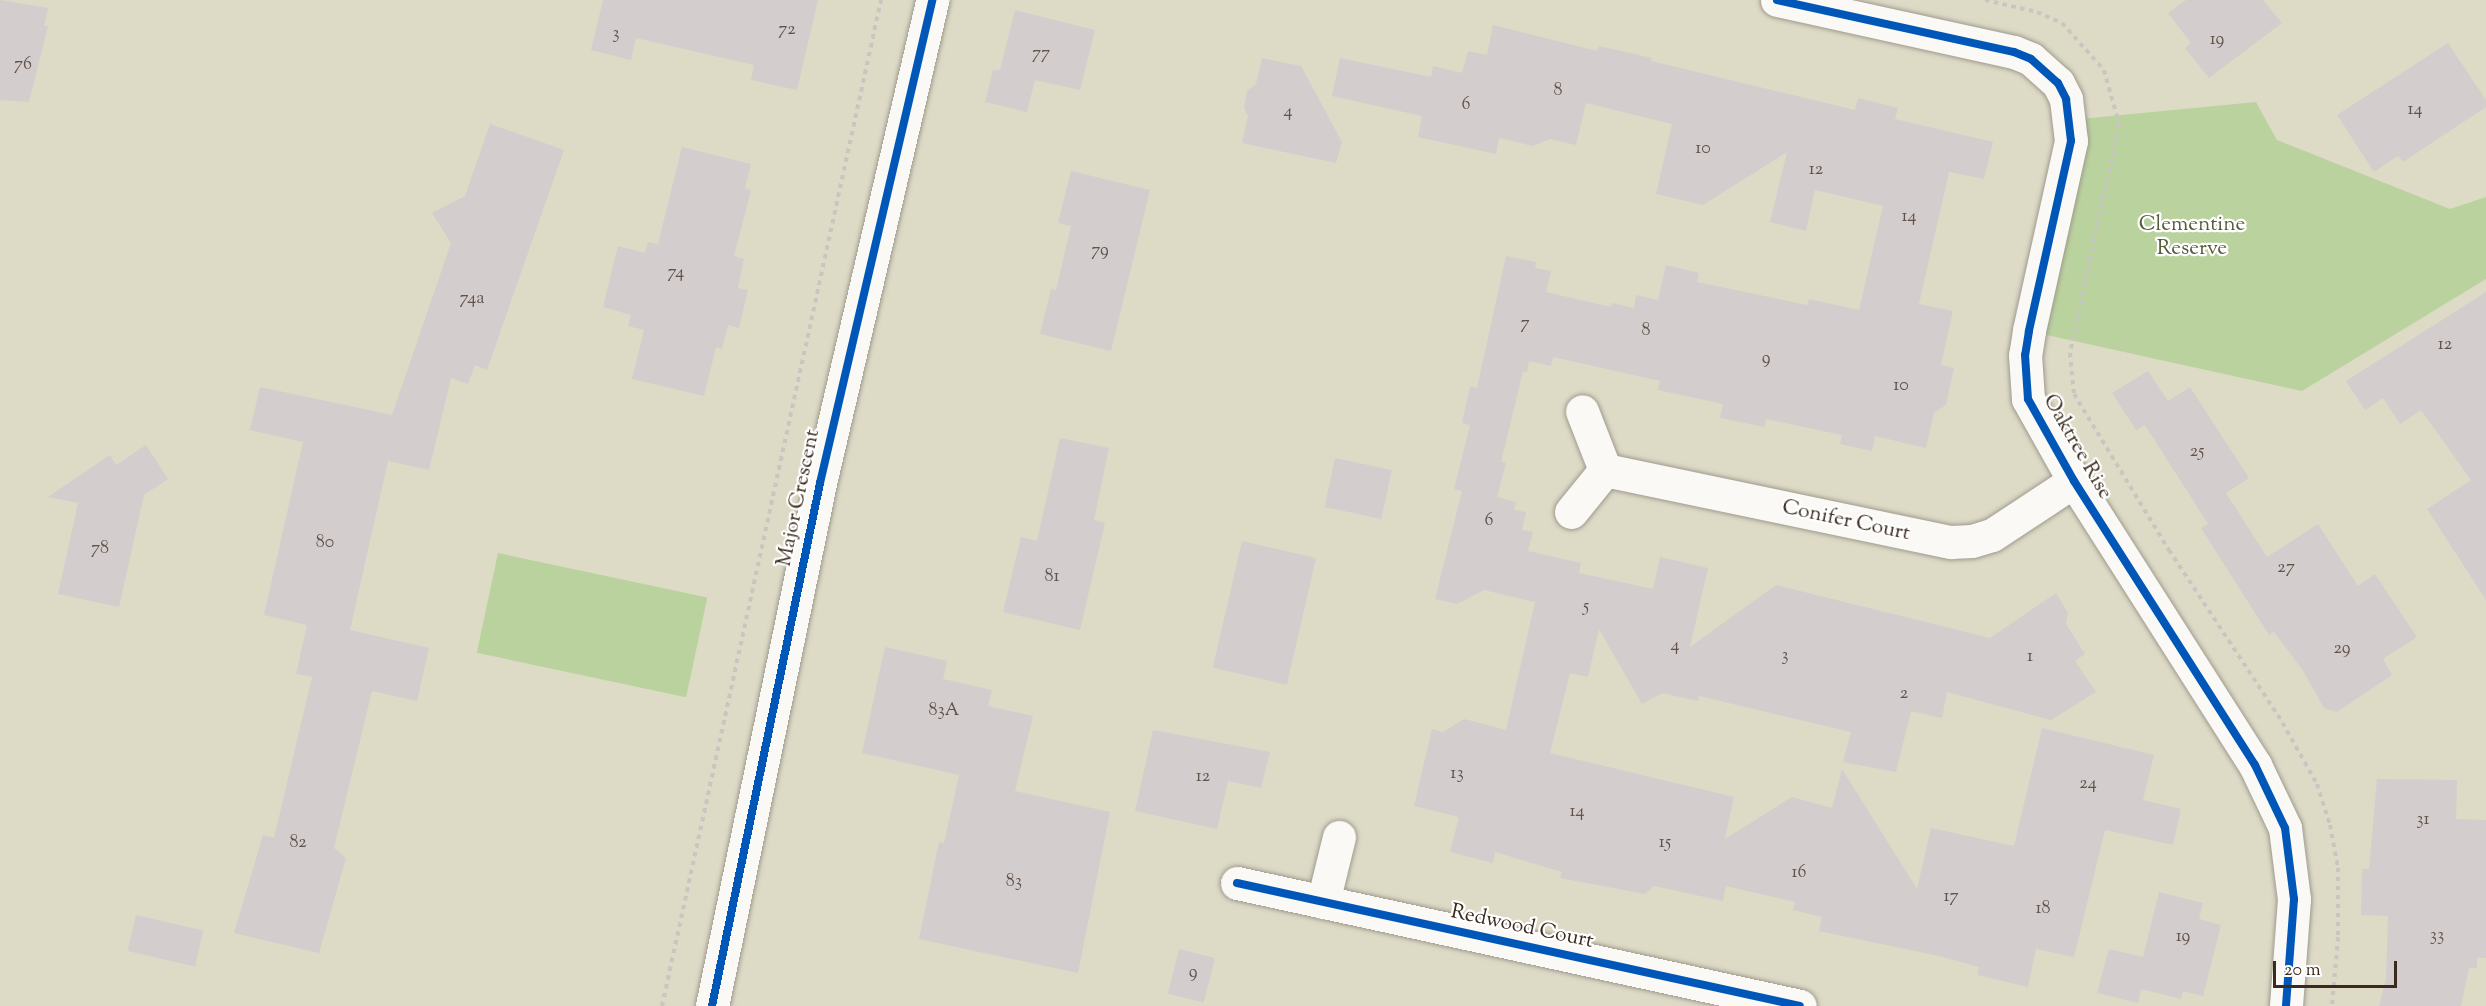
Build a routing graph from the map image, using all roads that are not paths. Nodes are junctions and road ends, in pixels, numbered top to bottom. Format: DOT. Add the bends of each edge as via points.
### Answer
graph roads {
  1 [pos="932,0"];
  2 [pos="1778,0"];
  3 [pos="1582,411"];
  4 [pos="1605,470"];
  5 [pos="2074,481"];
  6 [pos="1571,512"];
  7 [pos="1340,837"];
  8 [pos="1237,883"];
  9 [pos="1323,902"];
  10 [pos="712,1006"];
  11 [pos="1800,1006"];
  12 [pos="2286,1006"];
  1 -- 10 [label="street, Major Crescent" via="820,483"];
  2 -- 5 [label="street, Oaktree Rise" via="2014,52 2031,59 2058,83 2066,99 2071,141 2029,331 2025,375 2028,399 2037,419"];
  3 -- 4 [label="street"];
  4 -- 5 [label="street, Conifer Court" via="1951,542 1992,535"];
  4 -- 6 [label="street"];
  5 -- 12 [label="street, Oaktree Rise" via="2255,765 2285,828 2294,899"];
  7 -- 9 [label="street"];
  8 -- 9 [label="street, Redwood Court"];
  9 -- 11 [label="street, Redwood Court"];
}
